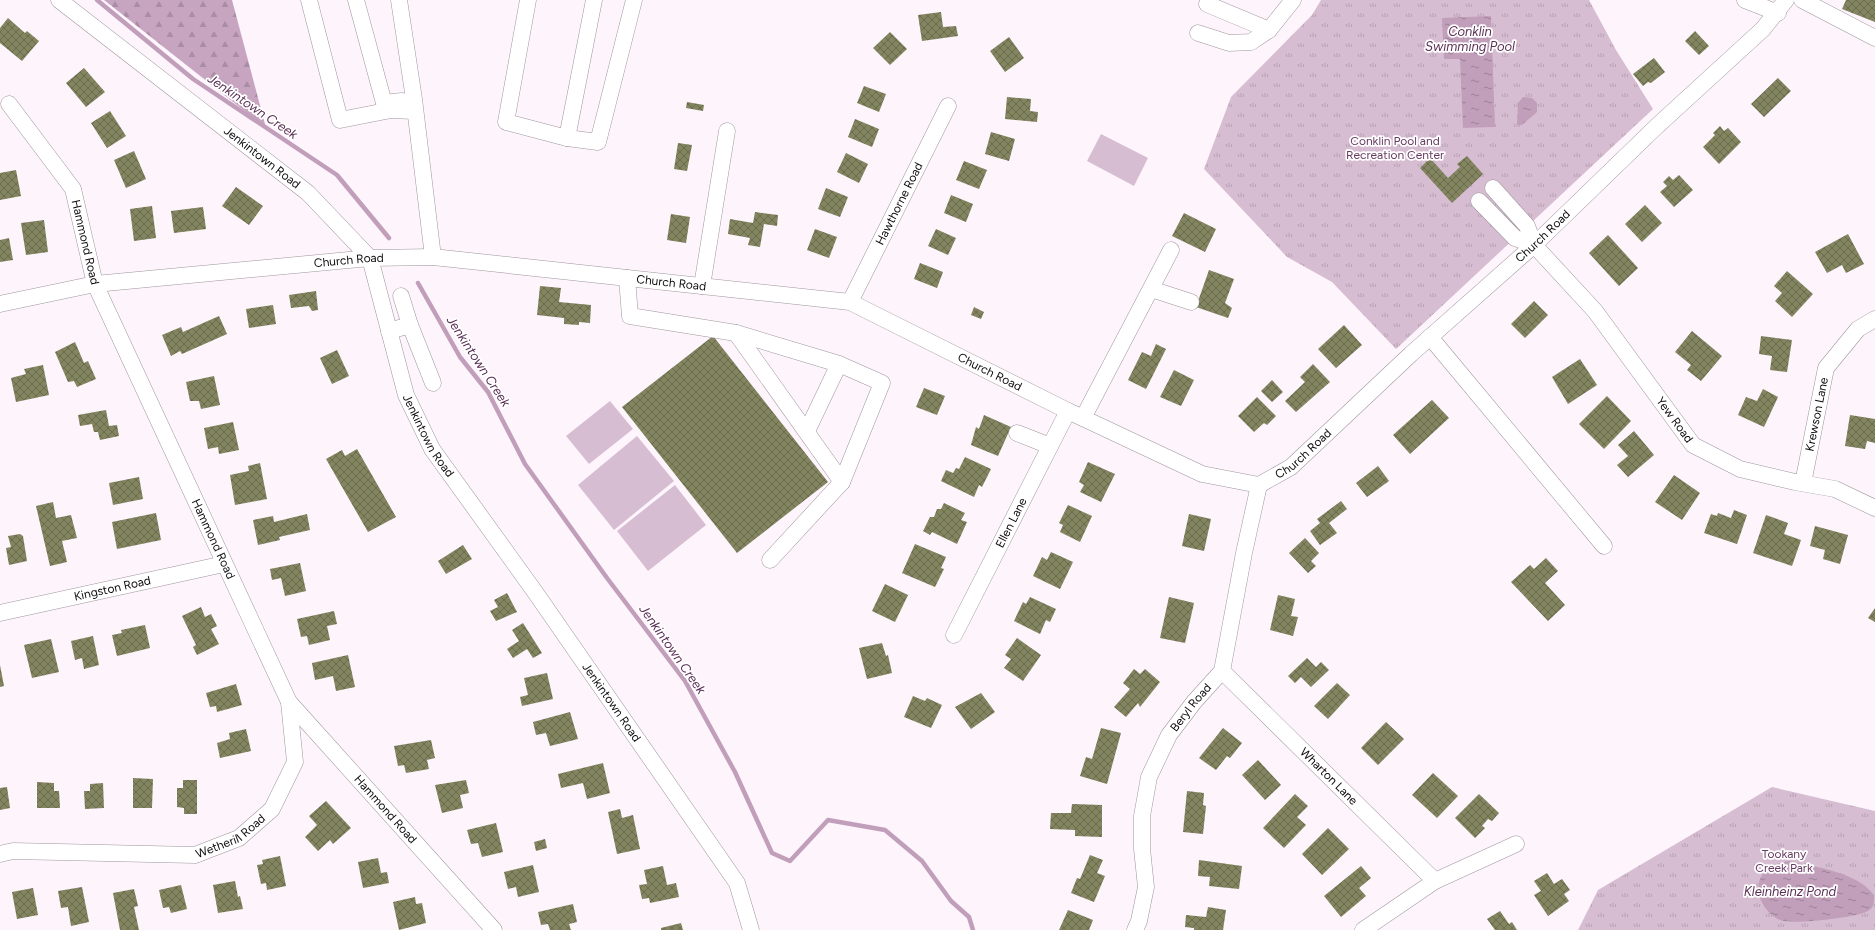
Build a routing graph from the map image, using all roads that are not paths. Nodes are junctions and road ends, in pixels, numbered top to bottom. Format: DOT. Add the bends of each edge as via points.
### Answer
graph roads {
  1 [pos="59,0"];
  2 [pos="309,0"];
  3 [pos="356,0"];
  4 [pos="399,0"];
  5 [pos="528,0"];
  6 [pos="594,0"];
  7 [pos="634,0"];
  8 [pos="1293,0"];
  9 [pos="1745,0"];
  10 [pos="1801,0"];
  11 [pos="1207,4"];
  12 [pos="1782,6"];
  13 [pos="1763,29"];
  14 [pos="1269,30"];
  15 [pos="1198,33"];
  16 [pos="1875,38"];
  17 [pos="9,104"];
  18 [pos="414,105"];
  19 [pos="948,106"];
  20 [pos="727,132"];
  21 [pos="567,138"];
  22 [pos="1493,188"];
  23 [pos="1479,201"];
  24 [pos="1534,245"];
  25 [pos="1171,250"];
  26 [pos="433,257"];
  27 [pos="370,258"];
  28 [pos="626,278"];
  29 [pos="95,284"];
  30 [pos="702,286"];
  31 [pos="1151,289"];
  32 [pos="401,296"];
  33 [pos="850,302"];
  34 [pos="1191,302"];
  35 [pos="0,304"];
  36 [pos="1875,319"];
  37 [pos="410,325"];
  38 [pos="389,331"];
  39 [pos="736,333"];
  40 [pos="1430,336"];
  41 [pos="839,364"];
  42 [pos="433,383"];
  43 [pos="1068,411"];
  44 [pos="1083,418"];
  45 [pos="807,431"];
  46 [pos="1017,433"];
  47 [pos="1050,446"];
  48 [pos="842,482"];
  49 [pos="1803,483"];
  50 [pos="1259,485"];
  51 [pos="1875,508"];
  52 [pos="1604,546"];
  53 [pos="770,560"];
  54 [pos="224,564"];
  55 [pos="0,613"];
  56 [pos="954,635"];
  57 [pos="1222,671"];
  58 [pos="289,702"];
  59 [pos="1516,844"];
  60 [pos="0,854"];
  61 [pos="1435,881"];
  62 [pos="494,930"];
  63 [pos="751,930"];
  64 [pos="1135,930"];
  65 [pos="1363,930"];
  1 -- 27 [label="street, Jenkintown Road" via="308,193"];
  2 -- 18 [label="street" via="340,120"];
  3 -- 18 [label="street" via="384,103"];
  4 -- 18 [label="street"];
  5 -- 21 [label="street" via="506,122"];
  6 -- 21 [label="street"];
  7 -- 21 [label="street" via="598,142"];
  8 -- 14 [label="street"];
  9 -- 12 [label="street"];
  10 -- 13 [label="street"];
  10 -- 16 [label="street"];
  11 -- 14 [label="street"];
  12 -- 13 [label="street, Church Road"];
  13 -- 24 [label="street, Church Road" via="1657,126"];
  14 -- 15 [label="street" via="1251,42 1229,43"];
  17 -- 29 [label="street, Hammond Road" via="73,189"];
  18 -- 26 [label="street"];
  19 -- 33 [label="street, Hawthorne Road"];
  20 -- 30 [label="street"];
  22 -- 24 [label="street" via="1527,226"];
  23 -- 24 [label="street" via="1515,238"];
  24 -- 40 [label="street, Church Road"];
  24 -- 49 [label="street, Yew Road" via="1595,311 1693,444 1740,469"];
  25 -- 31 [label="street"];
  26 -- 27 [label="street, Church Road"];
  26 -- 28 [label="street, Church Road"];
  27 -- 29 [label="street, Church Road"];
  27 -- 38 [label="street, Jenkintown Road"];
  28 -- 30 [label="street, Church Road"];
  28 -- 39 [label="street" via="630,316"];
  29 -- 35 [label="street, Church Road"];
  29 -- 54 [label="street, Hammond Road"];
  30 -- 33 [label="street, Church Road"];
  31 -- 34 [label="street"];
  31 -- 44 [label="street"];
  32 -- 37 [label="street"];
  33 -- 43 [label="street, Church Road"];
  36 -- 49 [label="street, Krewson Lane" via="1858,328 1826,368"];
  37 -- 38 [label="street"];
  37 -- 42 [label="street"];
  38 -- 63 [label="street, Jenkintown Road" via="406,395 432,449 536,592 737,883"];
  39 -- 41 [label="street"];
  39 -- 45 [label="street"];
  40 -- 50 [label="street, Church Road" via="1291,467"];
  40 -- 52 [label="street"];
  41 -- 45 [label="street"];
  41 -- 48 [label="street" via="882,384"];
  43 -- 44 [label="street, Church Road"];
  43 -- 47 [label="street, Ellen Lane"];
  44 -- 50 [label="street, Church Road" via="1202,474"];
  45 -- 48 [label="street"];
  46 -- 47 [label="street"];
  47 -- 56 [label="street, Ellen Lane"];
  48 -- 53 [label="street"];
  49 -- 51 [label="street, Yew Road" via="1835,488"];
  50 -- 57 [label="street"];
  54 -- 55 [label="street, Kingston Road"];
  54 -- 58 [label="street, Hammond Road"];
  57 -- 61 [label="street, Wharton Lane"];
  57 -- 64 [label="street, Beryl Road" via="1169,735 1149,777 1142,816 1146,887"];
  58 -- 60 [label="street, Wetherill Road" via="295,762 272,809 240,838 195,855 14,851"];
  58 -- 62 [label="street, Hammond Road"];
  59 -- 61 [label="street"];
  61 -- 65 [label="street"];
}
